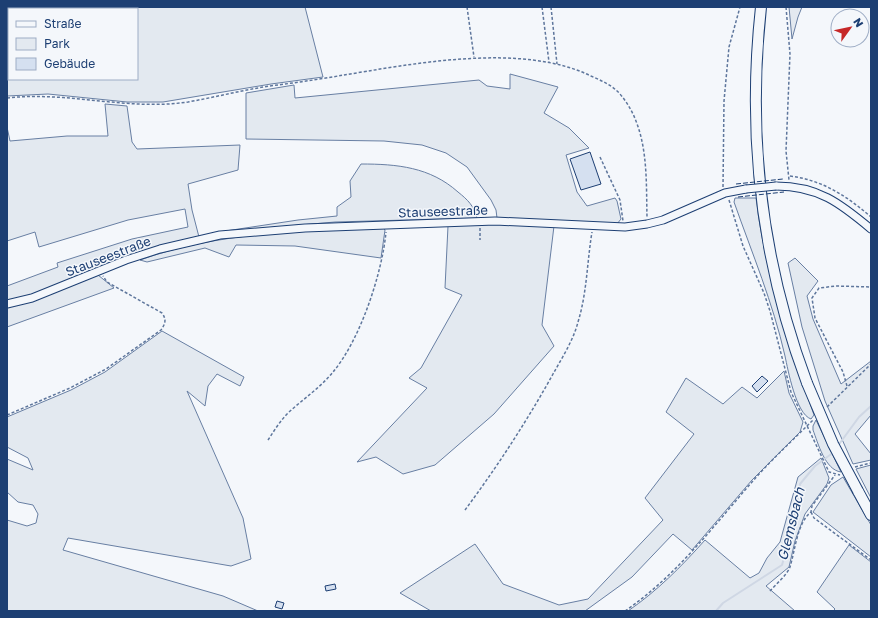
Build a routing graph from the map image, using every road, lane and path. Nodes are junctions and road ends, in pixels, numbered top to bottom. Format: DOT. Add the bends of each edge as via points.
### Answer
graph roads {
  1 [pos="467,7"];
  2 [pos="542,7"];
  3 [pos="551,7"];
  4 [pos="740,7"];
  5 [pos="761,7"];
  6 [pos="786,7"];
  7 [pos="474,57"];
  8 [pos="549,62"];
  9 [pos="558,64"];
  10 [pos="7,98"];
  11 [pos="600,156"];
  12 [pos="725,193"];
  13 [pos="871,217"];
  14 [pos="480,222"];
  15 [pos="647,224"];
  16 [pos="387,225"];
  17 [pos="593,226"];
  18 [pos="625,227"];
  19 [pos="871,229"];
  20 [pos="480,240"];
  21 [pos="101,271"];
  22 [pos="871,287"];
  23 [pos="7,304"];
  24 [pos="871,364"];
  25 [pos="847,386"];
  26 [pos="822,411"];
  27 [pos="7,415"];
  28 [pos="817,416"];
  29 [pos="807,426"];
  30 [pos="268,440"];
  31 [pos="827,467"];
  32 [pos="835,475"];
  33 [pos="465,510"];
  34 [pos="811,512"];
  35 [pos="871,515"];
  36 [pos="871,560"];
  37 [pos="770,591"];
  38 [pos="625,611"];
  1 -- 7 [label="path"];
  2 -- 8 [label="path"];
  3 -- 9 [label="path"];
  4 -- 12 [label="path" via="729,47 724,101"];
  5 -- 35 [label="main road, bridge" via="755,124 762,205 779,295 807,384 833,444"];
  6 -- 13 [label="path" via="790,54 786,151 790,176 816,182 838,192"];
  7 -- 8 [label="path"];
  7 -- 10 [label="path" via="409,64 187,102 127,104 48,96"];
  8 -- 9 [label="path"];
  9 -- 15 [label="path" via="585,72 608,84 620,94 630,108 645,153"];
  11 -- 18 [label="path" via="620,200"];
  12 -- 15 [label="street, Stauseestraße" via="685,212"];
  12 -- 19 [label="street, Stauseestraße, bridge" via="776,186 818,192 835,200"];
  12 -- 29 [label="path" via="743,246 764,293 791,392"];
  14 -- 16 [label="street, Stauseestraße"];
  14 -- 17 [label="street, Stauseestraße"];
  14 -- 20 [label="path"];
  15 -- 18 [label="street, Stauseestraße"];
  16 -- 21 [label="street, Stauseestraße" via="220,235 160,249"];
  16 -- 30 [label="path" via="379,272 348,350 334,372 287,414"];
  17 -- 18 [label="street, Stauseestraße"];
  17 -- 33 [label="path" via="578,322 571,341 538,401"];
  21 -- 23 [label="street, Stauseestraße" via="32,298"];
  21 -- 27 [label="path" via="108,282 162,313 165,324 161,330 106,369 70,388"];
  22 -- 25 [label="path" via="819,288 812,298 815,318 843,372"];
  24 -- 25 [label="path"];
  25 -- 26 [label="path"];
  28 -- 29 [label="path"];
  29 -- 31 [label="path"];
  29 -- 38 [label="path" via="754,480 678,569 646,597"];
  32 -- 34 [label="path" via="812,506"];
  34 -- 36 [label="path" via="814,518"];
  34 -- 37 [label="path" via="807,515 796,542 789,569"];
}
